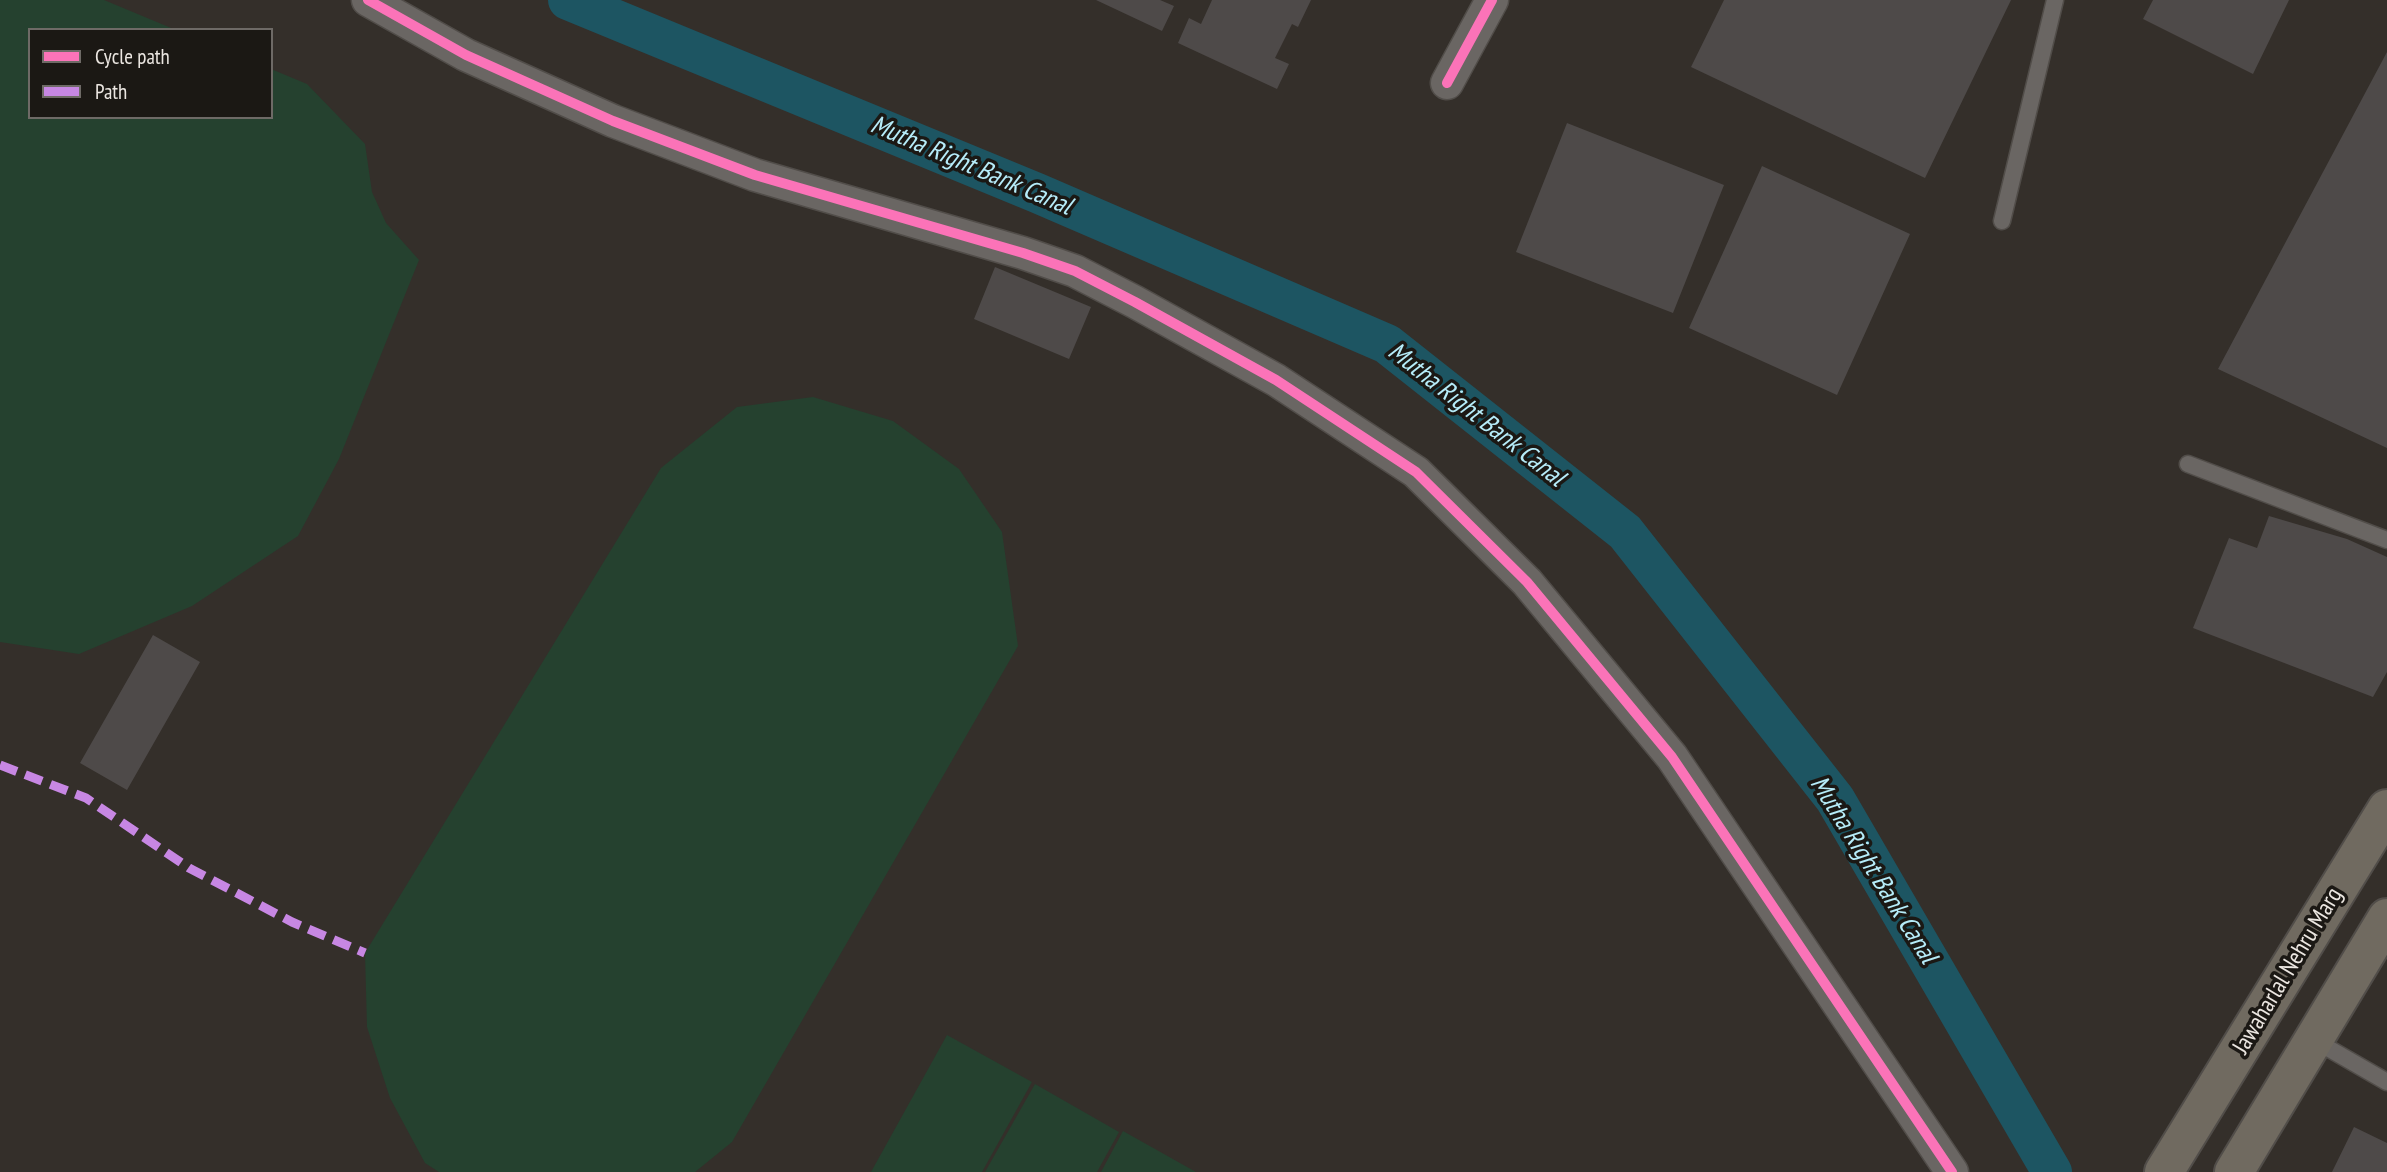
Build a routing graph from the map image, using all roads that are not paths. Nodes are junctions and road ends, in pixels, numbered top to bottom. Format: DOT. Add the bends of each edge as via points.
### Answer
graph roads {
  1 [pos="368,0"];
  2 [pos="1492,0"];
  3 [pos="2055,0"];
  4 [pos="1447,83"];
  5 [pos="2002,221"];
  6 [pos="2188,464"];
  7 [pos="2387,540"];
  8 [pos="2387,809"];
  9 [pos="2387,918"];
  10 [pos="2314,1040"];
  11 [pos="2387,1082"];
  12 [pos="2190,1134"];
  13 [pos="2236,1169"];
  14 [pos="1952,1172"];
  15 [pos="2164,1172"];
  1 -- 14 [label="street" via="466,55 613,121 755,175 1075,271 1276,380 1416,472 1527,582 1672,757"];
  2 -- 4 [label="street"];
  3 -- 5 [label="lane"];
  6 -- 7 [label="lane"];
  8 -- 12 [label="main road, Jawaharlal Nehru Marg"];
  9 -- 10 [label="main road"];
  10 -- 11 [label="lane"];
  10 -- 13 [label="main road"];
  12 -- 13 [label="main road"];
  12 -- 15 [label="main road, Jawaharlal Nehru Marg"];
}
